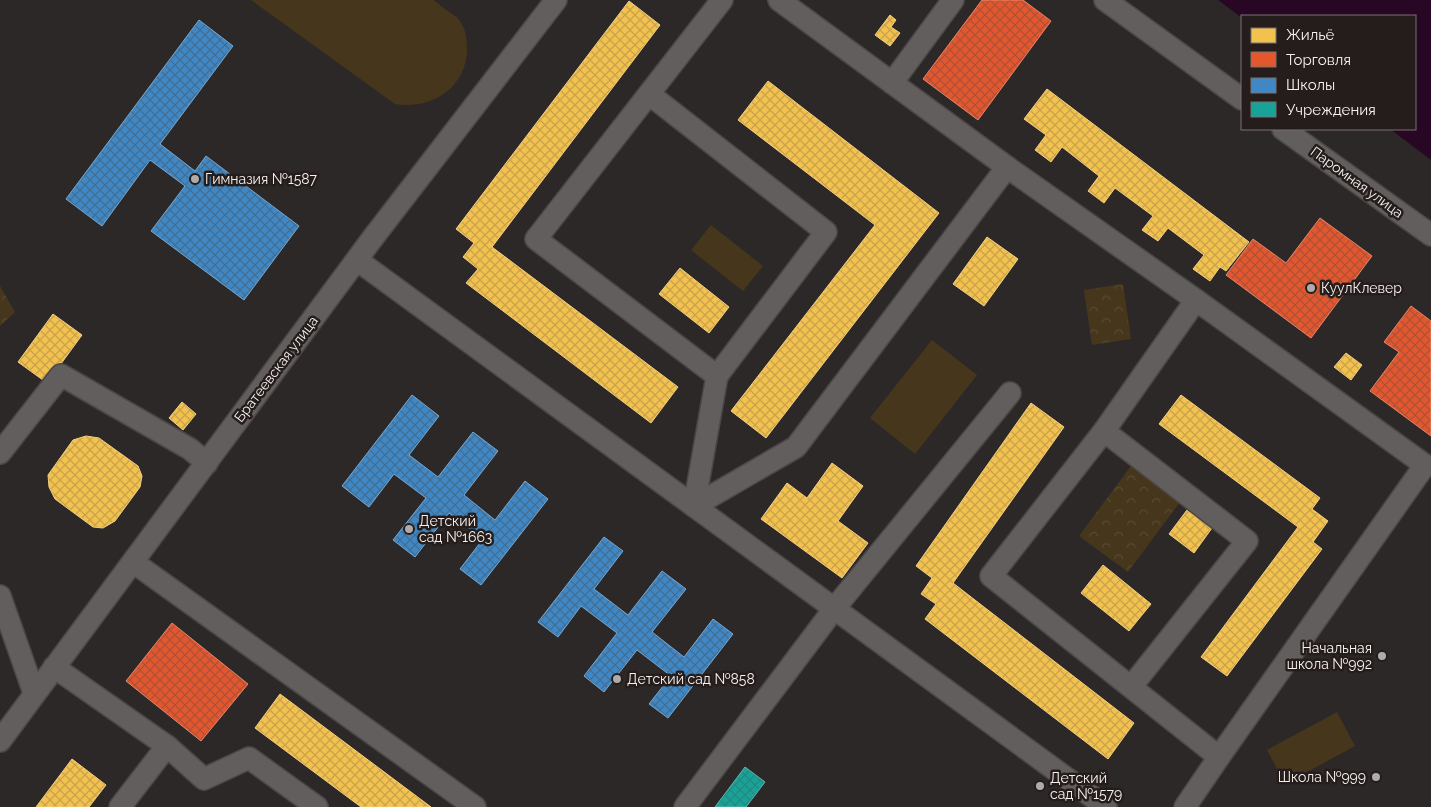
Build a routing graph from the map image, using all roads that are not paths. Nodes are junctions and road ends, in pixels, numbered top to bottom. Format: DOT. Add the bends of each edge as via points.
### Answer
graph roads {
  1 [pos="556,0"];
  2 [pos="722,0"];
  3 [pos="779,0"];
  4 [pos="953,0"];
  5 [pos="1104,0"];
  6 [pos="892,83"];
  7 [pos="649,94"];
  8 [pos="1241,98"];
  9 [pos="1284,130"];
  10 [pos="1007,167"];
  11 [pos="1431,236"];
  12 [pos="357,260"];
  13 [pos="1196,300"];
  14 [pos="716,376"];
  15 [pos="1010,393"];
  16 [pos="1104,431"];
  17 [pos="0,453"];
  18 [pos="207,462"];
  19 [pos="1428,467"];
  20 [pos="694,506"];
  21 [pos="133,562"];
  22 [pos="0,596"];
  23 [pos="834,609"];
  24 [pos="54,668"];
  25 [pos="1131,687"];
  26 [pos="34,693"];
  27 [pos="0,741"];
  28 [pos="167,746"];
  29 [pos="1218,757"];
  30 [pos="120,807"];
  31 [pos="317,807"];
  32 [pos="475,807"];
  33 [pos="685,807"];
  34 [pos="1106,807"];
  35 [pos="1185,807"];
  1 -- 12 [label="street, Братеевская улица"];
  2 -- 7 [label="street"];
  3 -- 6 [label="street"];
  4 -- 6 [label="street"];
  5 -- 8 [label="street"];
  6 -- 10 [label="street"];
  7 -- 14 [label="street" via="826,232"];
  7 -- 14 [label="street" via="536,240"];
  9 -- 11 [label="street, Паромная улица"];
  10 -- 13 [label="street"];
  10 -- 20 [label="street" via="796,447"];
  12 -- 18 [label="street, Братеевская улица"];
  12 -- 20 [label="street"];
  13 -- 16 [label="street"];
  13 -- 19 [label="street"];
  14 -- 20 [label="street"];
  15 -- 23 [label="street"];
  16 -- 25 [label="street" via="991,576"];
  16 -- 25 [label="street" via="1247,541"];
  17 -- 18 [label="street" via="61,375"];
  18 -- 21 [label="street, Братеевская улица"];
  19 -- 29 [label="street"];
  20 -- 23 [label="street"];
  21 -- 24 [label="street, Братеевская улица"];
  21 -- 32 [label="street"];
  22 -- 26 [label="street"];
  23 -- 33 [label="street"];
  23 -- 34 [label="street"];
  24 -- 26 [label="street, Братеевская улица"];
  24 -- 28 [label="street"];
  25 -- 29 [label="street"];
  26 -- 27 [label="street, Братеевская улица"];
  28 -- 30 [label="street"];
  28 -- 31 [label="street" via="204,778 248,758"];
  29 -- 35 [label="street"];
}
